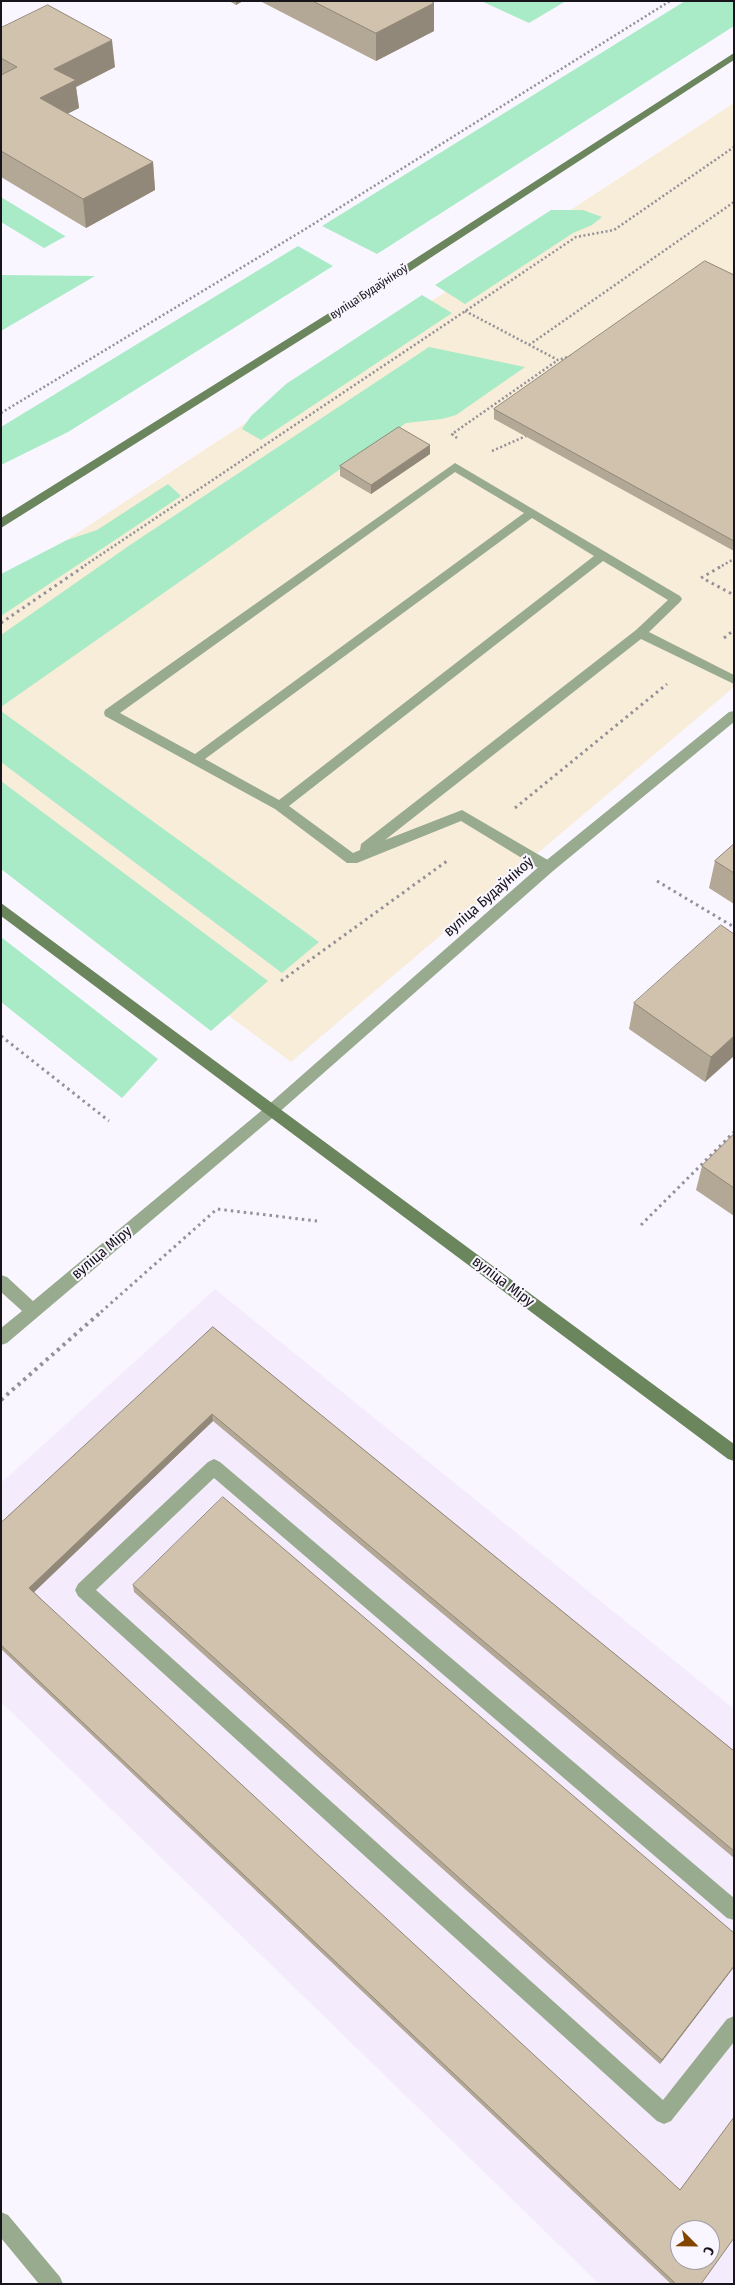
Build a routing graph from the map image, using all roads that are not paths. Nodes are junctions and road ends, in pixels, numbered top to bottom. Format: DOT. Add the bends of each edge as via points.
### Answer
graph roads {
  1 [pos="734,56"];
  2 [pos="532,513"];
  3 [pos="1,524"];
  4 [pos="603,555"];
  5 [pos="640,633"];
  6 [pos="734,680"];
  7 [pos="734,716"];
  8 [pos="195,760"];
  9 [pos="280,806"];
  10 [pos="352,859"];
  11 [pos="548,867"];
  12 [pos="1,908"];
  13 [pos="272,1110"];
  14 [pos="1,1282"];
  15 [pos="33,1311"];
  16 [pos="1,1338"];
  17 [pos="734,1454"];
  18 [pos="734,1912"];
  19 [pos="734,2026"];
  20 [pos="1,2222"];
  21 [pos="54,2284"];
  1 -- 3 [label="main road, вуліца Будаўнікоў" via="397,275"];
  2 -- 4 [label="street"];
  2 -- 8 [label="street"];
  2 -- 8 [label="street" via="455,467 110,713"];
  4 -- 5 [label="street" via="676,599"];
  4 -- 9 [label="street"];
  5 -- 6 [label="street"];
  5 -- 10 [label="street"];
  7 -- 11 [label="street, вуліца Будаўнікоў"];
  8 -- 9 [label="street"];
  9 -- 10 [label="street"];
  10 -- 11 [label="street" via="462,815"];
  11 -- 13 [label="street, вуліца Будаўнікоў"];
  12 -- 13 [label="main road, вуліца Міру"];
  13 -- 15 [label="street, вуліца Міру"];
  13 -- 17 [label="main road, вуліца Міру"];
  14 -- 15 [label="street"];
  15 -- 16 [label="street, вуліца Міру"];
  18 -- 19 [label="street" via="214,1467 84,1590 664,2114"];
  20 -- 21 [label="street"];
}
